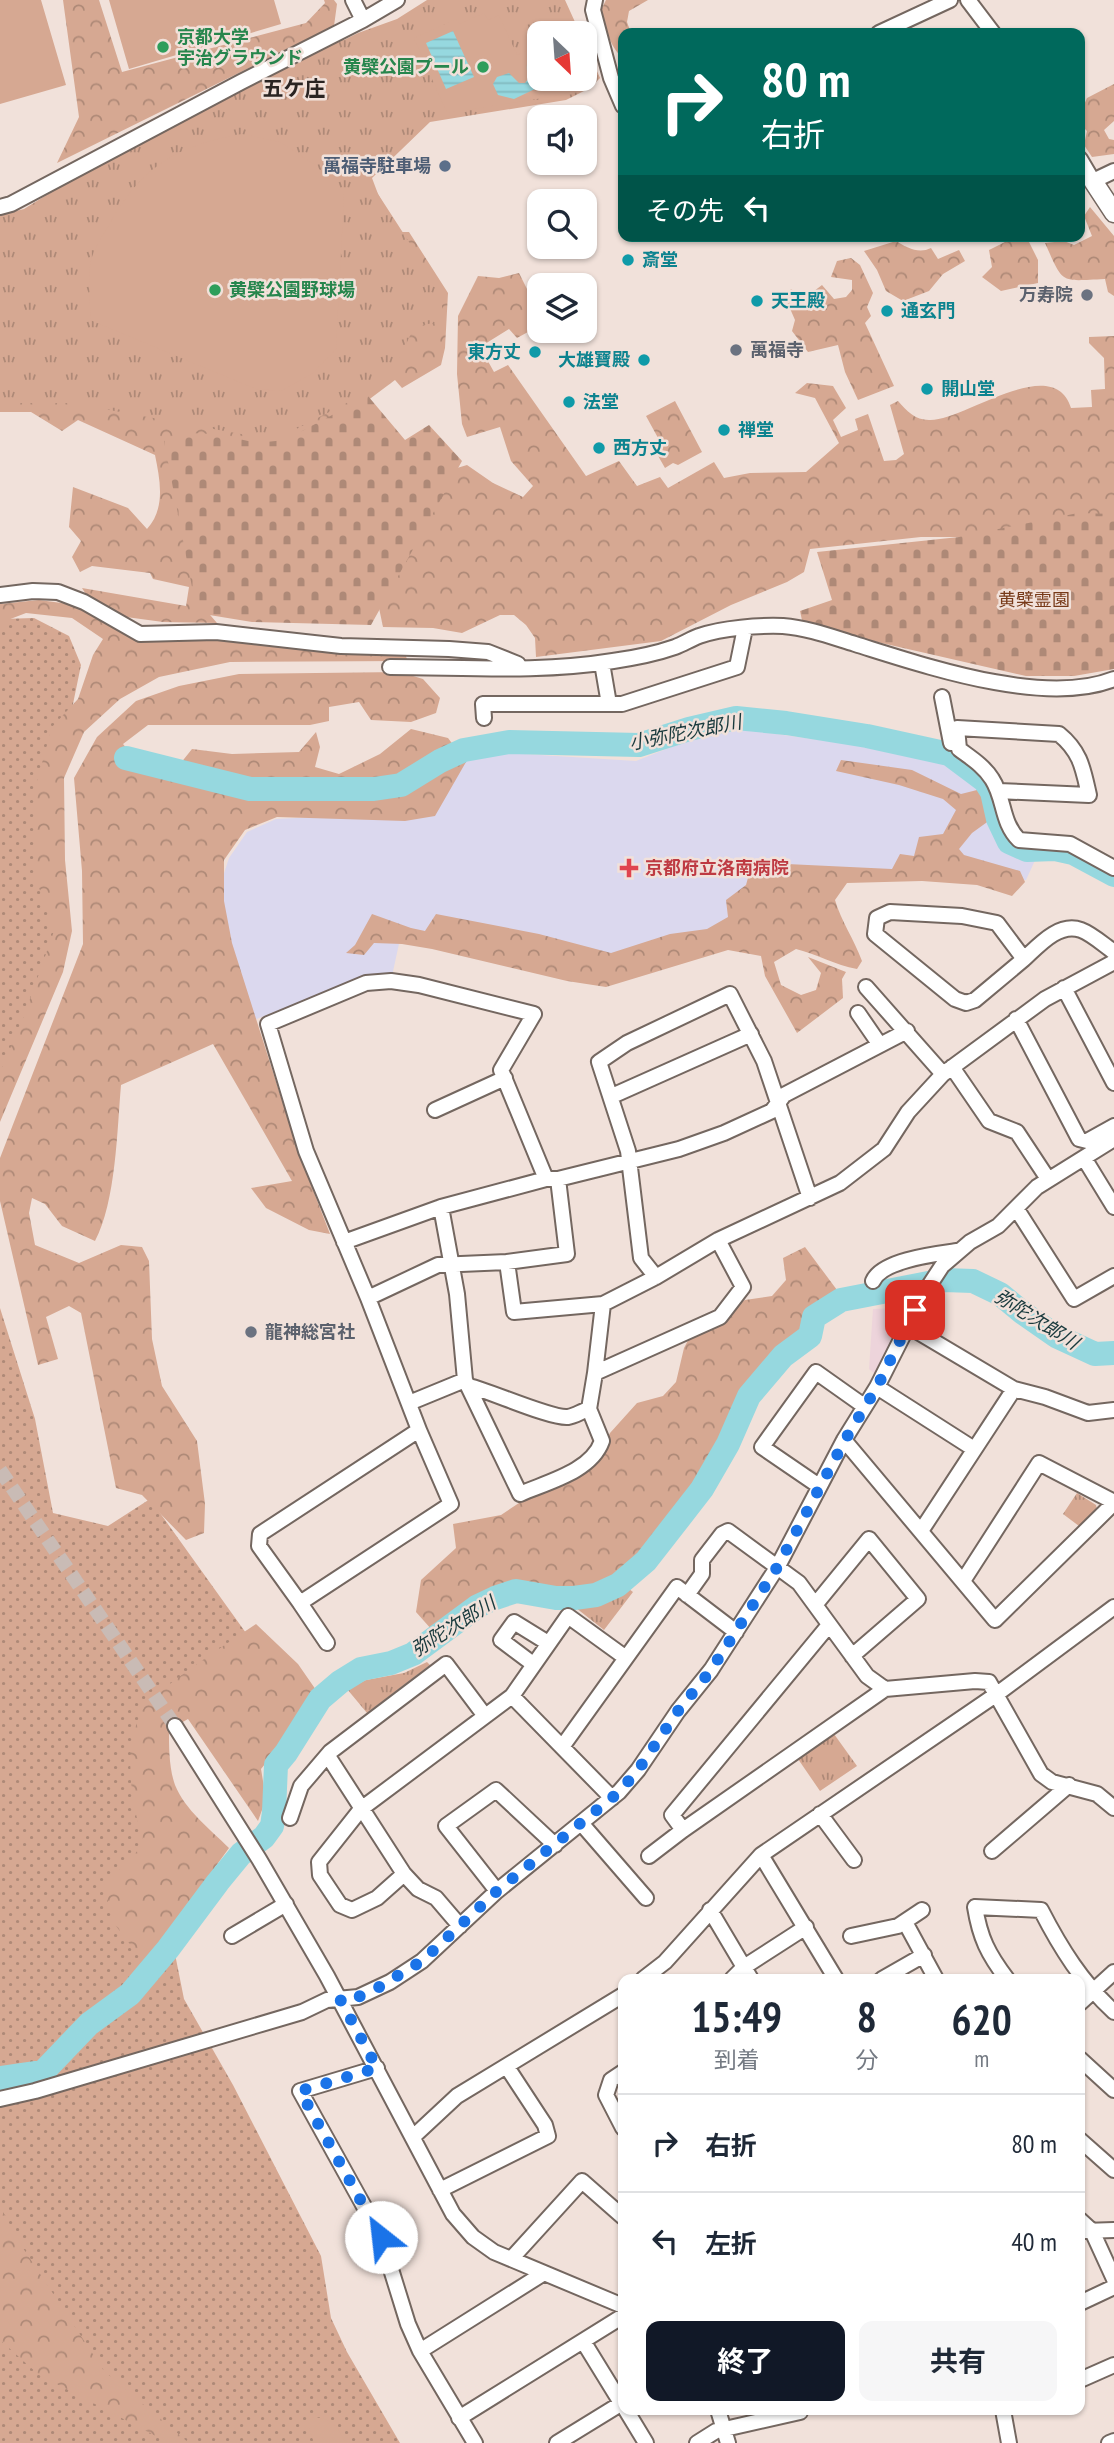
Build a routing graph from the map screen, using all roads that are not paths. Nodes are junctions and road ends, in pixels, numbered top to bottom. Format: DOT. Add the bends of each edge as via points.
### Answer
graph roads {
  1 [pos="353,0"];
  2 [pos="397,0"];
  3 [pos="595,0"];
  4 [pos="950,0"];
  5 [pos="968,0"];
  6 [pos="363,20"];
  7 [pos="890,28"];
  8 [pos="989,28"];
  9 [pos="618,94"];
  10 [pos="1085,167"];
  11 [pos="1114,171"];
  12 [pos="1093,181"];
  13 [pos="0,207"];
  14 [pos="1114,213"];
  15 [pos="0,595"];
  16 [pos="745,628"];
  17 [pos="602,663"];
  18 [pos="390,667"];
  19 [pos="526,667"];
  20 [pos="1114,679"];
  21 [pos="942,697"];
  22 [pos="609,704"];
  23 [pos="484,718"];
  24 [pos="959,749"];
  25 [pos="998,791"];
  26 [pos="1114,868"];
  27 [pos="1114,952"];
  28 [pos="1024,959"];
  29 [pos="1114,962"];
  30 [pos="866,987"];
  31 [pos="1064,988"];
  32 [pos="858,1013"];
  33 [pos="1016,1019"];
  34 [pos="906,1031"];
  35 [pos="751,1034"];
  36 [pos="880,1045"];
  37 [pos="947,1070"];
  38 [pos="505,1078"];
  39 [pos="1114,1083"];
  40 [pos="612,1096"];
  41 [pos="777,1103"];
  42 [pos="435,1111"];
  43 [pos="1114,1126"];
  44 [pos="1114,1139"];
  45 [pos="1084,1158"];
  46 [pos="629,1163"];
  47 [pos="552,1179"];
  48 [pos="1048,1179"];
  49 [pos="810,1198"];
  50 [pos="1114,1207"];
  51 [pos="441,1208"];
  52 [pos="1016,1208"];
  53 [pos="718,1240"];
  54 [pos="344,1242"];
  55 [pos="964,1246"];
  56 [pos="507,1262"];
  57 [pos="451,1264"];
  58 [pos="1114,1276"];
  59 [pos="656,1277"];
  60 [pos="873,1281"];
  61 [pos="368,1298"];
  62 [pos="603,1304"];
  63 [pos="908,1326"];
  64 [pos="595,1373"];
  65 [pos="467,1383"];
  66 [pos="877,1387"];
  67 [pos="1014,1389"];
  68 [pos="409,1404"];
  69 [pos="864,1406"];
  70 [pos="589,1409"];
  71 [pos="1114,1410"];
  72 [pos="419,1430"];
  73 [pos="845,1440"];
  74 [pos="974,1449"];
  75 [pos="819,1486"];
  76 [pos="1114,1502"];
  77 [pos="921,1531"];
  78 [pos="778,1566"];
  79 [pos="963,1581"];
  80 [pos="687,1595"];
  81 [pos="300,1603"];
  82 [pos="815,1605"];
  83 [pos="1114,1607"];
  84 [pos="830,1625"];
  85 [pos="736,1632"];
  86 [pos="327,1643"];
  87 [pos="548,1643"];
  88 [pos="852,1656"];
  89 [pos="626,1658"];
  90 [pos="533,1664"];
  91 [pos="886,1689"];
  92 [pos="997,1695"];
  93 [pos="512,1696"];
  94 [pos="485,1716"];
  95 [pos="175,1726"];
  96 [pos="562,1747"];
  97 [pos="328,1756"];
  98 [pos="1069,1785"];
  99 [pos="612,1798"];
  100 [pos="1114,1808"];
  101 [pos="361,1809"];
  102 [pos="820,1814"];
  103 [pos="290,1818"];
  104 [pos="581,1823"];
  105 [pos="683,1830"];
  106 [pos="555,1844"];
  107 [pos="992,1851"];
  108 [pos="761,1855"];
  109 [pos="649,1856"];
  110 [pos="854,1860"];
  111 [pos="404,1874"];
  112 [pos="497,1891"];
  113 [pos="646,1898"];
  114 [pos="286,1904"];
  115 [pos="710,1910"];
  116 [pos="922,1910"];
  117 [pos="905,1922"];
  118 [pos="460,1926"];
  119 [pos="806,1927"];
  120 [pos="232,1936"];
  121 [pos="851,1936"];
  122 [pos="923,1955"];
  123 [pos="1114,1972"];
  124 [pos="747,1973"];
  125 [pos="649,1974"];
  126 [pos="833,1974"];
  127 [pos="891,1974"];
  128 [pos="933,1974"];
  129 [pos="1003,1974"];
  130 [pos="1079,1974"];
  131 [pos="1085,1982"];
  132 [pos="1093,1992"];
  133 [pos="618,1998"];
  134 [pos="340,1999"];
  135 [pos="1085,1999"];
  136 [pos="1114,2012"];
  137 [pos="1085,2064"];
  138 [pos="507,2067"];
  139 [pos="377,2068"];
  140 [pos="618,2075"];
  141 [pos="1114,2090"];
  142 [pos="0,2099"];
  143 [pos="618,2118"];
  144 [pos="413,2137"];
  145 [pos="1085,2145"];
  146 [pos="1114,2171"];
  147 [pos="440,2190"];
  148 [pos="618,2209"];
  149 [pos="1114,2230"];
  150 [pos="1086,2231"];
  151 [pos="511,2259"];
  152 [pos="544,2273"];
  153 [pos="1114,2279"];
  154 [pos="1114,2287"];
  155 [pos="1085,2301"];
  156 [pos="618,2304"];
  157 [pos="618,2319"];
  158 [pos="583,2341"];
  159 [pos="420,2351"];
  160 [pos="1114,2365"];
  161 [pos="1085,2378"];
  162 [pos="618,2398"];
  163 [pos="618,2409"];
  164 [pos="629,2415"];
  165 [pos="720,2415"];
  166 [pos="791,2415"];
  167 [pos="1006,2415"];
  168 [pos="459,2418"];
  169 [pos="726,2436"];
  170 [pos="1114,2441"];
  171 [pos="475,2443"];
  172 [pos="557,2443"];
  173 [pos="646,2443"];
  174 [pos="697,2443"];
  175 [pos="1009,2443"];
  176 [pos="1109,2443"];
  1 -- 6 [label="street"];
  2 -- 6 [label="street"];
  3 -- 9 [label="street" via="593,10"];
  4 -- 7 [label="street"];
  5 -- 8 [label="street"];
  6 -- 13 [label="street"];
  10 -- 12 [label="street"];
  11 -- 12 [label="street"];
  12 -- 14 [label="main road"];
  15 -- 19 [label="street" via="58,592 140,634 216,632 341,646 488,652"];
  16 -- 17 [label="street" via="701,635 675,647"];
  16 -- 20 [label="street" via="799,628 943,671 1048,689 1098,685"];
  16 -- 22 [label="street" via="737,667 622,704"];
  17 -- 19 [label="street"];
  17 -- 22 [label="street"];
  18 -- 19 [label="street"];
  21 -- 24 [label="street" via="952,747"];
  22 -- 23 [label="street" via="483,704"];
  24 -- 25 [label="street" via="992,778"];
  24 -- 25 [label="street" via="957,728 1059,734 1072,745 1082,764 1089,795"];
  25 -- 26 [label="street" via="1010,831 1019,839 1070,844"];
  27 -- 28 [label="street" via="1082,930 1067,928"];
  28 -- 28 [label="street" via="966,1003 875,934 875,924 890,912 989,921 996,923"];
  29 -- 31 [label="street"];
  30 -- 34 [label="street"];
  31 -- 33 [label="street"];
  31 -- 39 [label="street"];
  32 -- 36 [label="street"];
  33 -- 37 [label="street"];
  33 -- 43 [label="street" via="1079,1139 1087,1141"];
  34 -- 36 [label="street"];
  34 -- 37 [label="street"];
  35 -- 40 [label="street"];
  35 -- 40 [label="street" via="730,994 627,1043 599,1062"];
  35 -- 41 [label="street"];
  36 -- 41 [label="street" via="784,1095"];
  37 -- 48 [label="street" via="989,1121 1017,1132"];
  37 -- 49 [label="street" via="908,1112 884,1149 840,1183"];
  38 -- 42 [label="street"];
  38 -- 47 [label="street"];
  38 -- 54 [label="street" via="501,1070 534,1014 419,985 366,983 268,1024 306,1151"];
  40 -- 46 [label="street"];
  41 -- 46 [label="street" via="772,1111 724,1133"];
  41 -- 49 [label="street"];
  44 -- 45 [label="street"];
  45 -- 48 [label="street"];
  45 -- 50 [label="street"];
  46 -- 47 [label="street"];
  46 -- 59 [label="street" via="641,1258"];
  47 -- 51 [label="street"];
  47 -- 56 [label="street" via="567,1254"];
  48 -- 52 [label="street"];
  49 -- 53 [label="street"];
  51 -- 54 [label="street"];
  51 -- 57 [label="street"];
  52 -- 55 [label="street" via="998,1226"];
  52 -- 58 [label="street" via="1074,1299"];
  53 -- 59 [label="street"];
  53 -- 64 [label="street" via="743,1287 720,1317"];
  54 -- 61 [label="street"];
  55 -- 60 [label="street" via="887,1266"];
  55 -- 63 [label="street" via="942,1266"];
  56 -- 57 [label="street"];
  56 -- 62 [label="street" via="514,1312"];
  57 -- 61 [label="street" via="438,1265"];
  57 -- 65 [label="street"];
  59 -- 62 [label="street"];
  61 -- 68 [label="street"];
  62 -- 64 [label="street"];
  63 -- 66 [label="street"];
  63 -- 67 [label="street"];
  64 -- 70 [label="street"];
  65 -- 68 [label="street"];
  65 -- 70 [label="street" via="566,1417"];
  65 -- 70 [label="street" via="520,1494 591,1459 602,1441"];
  66 -- 69 [label="street"];
  66 -- 74 [label="street"];
  67 -- 71 [label="street" via="1088,1413"];
  67 -- 74 [label="street"];
  68 -- 72 [label="street"];
  69 -- 73 [label="street"];
  69 -- 75 [label="street" via="816,1372 762,1447"];
  72 -- 81 [label="street" via="451,1504"];
  72 -- 81 [label="street" via="260,1534 259,1546"];
  73 -- 75 [label="street"];
  73 -- 77 [label="street"];
  74 -- 77 [label="street"];
  75 -- 78 [label="street"];
  76 -- 79 [label="street" via="995,1620"];
  76 -- 79 [label="street" via="1040,1463"];
  77 -- 79 [label="street"];
  78 -- 80 [label="street" via="728,1531 702,1560 702,1574"];
  78 -- 82 [label="street" via="799,1583"];
  78 -- 85 [label="street"];
  80 -- 85 [label="street"];
  80 -- 89 [label="street" via="677,1587"];
  81 -- 86 [label="street"];
  82 -- 84 [label="street"];
  82 -- 88 [label="street" via="869,1539 918,1599"];
  83 -- 92 [label="street"];
  84 -- 88 [label="street"];
  84 -- 105 [label="street" via="672,1815"];
  85 -- 99 [label="street" via="638,1770"];
  87 -- 89 [label="street" via="568,1616"];
  87 -- 90 [label="street"];
  87 -- 90 [label="street" via="514,1622 501,1640"];
  88 -- 91 [label="street" via="867,1676"];
  89 -- 96 [label="street"];
  90 -- 93 [label="street"];
  91 -- 92 [label="street" via="975,1681 989,1682"];
  91 -- 105 [label="street"];
  92 -- 98 [label="street" via="1041,1774"];
  92 -- 102 [label="street"];
  93 -- 94 [label="street"];
  93 -- 96 [label="street"];
  94 -- 97 [label="street" via="446,1664"];
  94 -- 101 [label="street"];
  95 -- 114 [label="street"];
  96 -- 99 [label="street"];
  97 -- 101 [label="street"];
  97 -- 103 [label="street" via="301,1786"];
  98 -- 100 [label="street" via="1097,1794"];
  98 -- 107 [label="street"];
  99 -- 104 [label="street"];
  101 -- 111 [label="street"];
  101 -- 111 [label="street" via="318,1862 320,1875 340,1905 352,1910 377,1898"];
  102 -- 108 [label="street"];
  102 -- 110 [label="street"];
  104 -- 106 [label="street"];
  104 -- 113 [label="street"];
  105 -- 109 [label="street"];
  106 -- 112 [label="street"];
  106 -- 112 [label="street" via="496,1790 446,1826"];
  108 -- 115 [label="street"];
  108 -- 119 [label="street"];
  111 -- 118 [label="street" via="418,1889 436,1898"];
  112 -- 118 [label="street"];
  114 -- 120 [label="street"];
  114 -- 134 [label="street"];
  115 -- 124 [label="street"];
  115 -- 125 [label="street"];
  116 -- 117 [label="street"];
  117 -- 121 [label="street"];
  117 -- 122 [label="street"];
  118 -- 134 [label="street" via="422,1961 390,1982 358,1997"];
  119 -- 124 [label="street"];
  119 -- 126 [label="street"];
  122 -- 127 [label="street"];
  122 -- 128 [label="street"];
  123 -- 132 [label="street"];
  129 -- 130 [label="street" via="980,1934 975,1907 1041,1910"];
  131 -- 132 [label="street"];
  132 -- 135 [label="street"];
  132 -- 136 [label="street"];
  133 -- 138 [label="street"];
  134 -- 139 [label="street"];
  134 -- 142 [label="street"];
  137 -- 141 [label="street"];
  138 -- 144 [label="street" via="457,2096"];
  138 -- 147 [label="street" via="548,2136"];
  139 -- 144 [label="street"];
  139 -- 159 [label="street" via="300,2091 381,2237"];
  140 -- 143 [label="street" via="611,2080 606,2095"];
  144 -- 147 [label="street"];
  145 -- 146 [label="street"];
  147 -- 151 [label="street" via="468,2232"];
  148 -- 151 [label="street" via="582,2182"];
  149 -- 150 [label="street"];
  150 -- 153 [label="street"];
  151 -- 152 [label="street"];
  152 -- 156 [label="street"];
  152 -- 159 [label="street"];
  154 -- 155 [label="street"];
  157 -- 158 [label="street"];
  158 -- 162 [label="street"];
  158 -- 168 [label="street"];
  159 -- 168 [label="street"];
  160 -- 161 [label="street"];
  163 -- 172 [label="street"];
  164 -- 173 [label="street"];
  165 -- 169 [label="street"];
  166 -- 169 [label="street"];
  167 -- 175 [label="street"];
  168 -- 171 [label="street"];
  169 -- 174 [label="street" via="716,2431"];
  170 -- 176 [label="street"];
}
